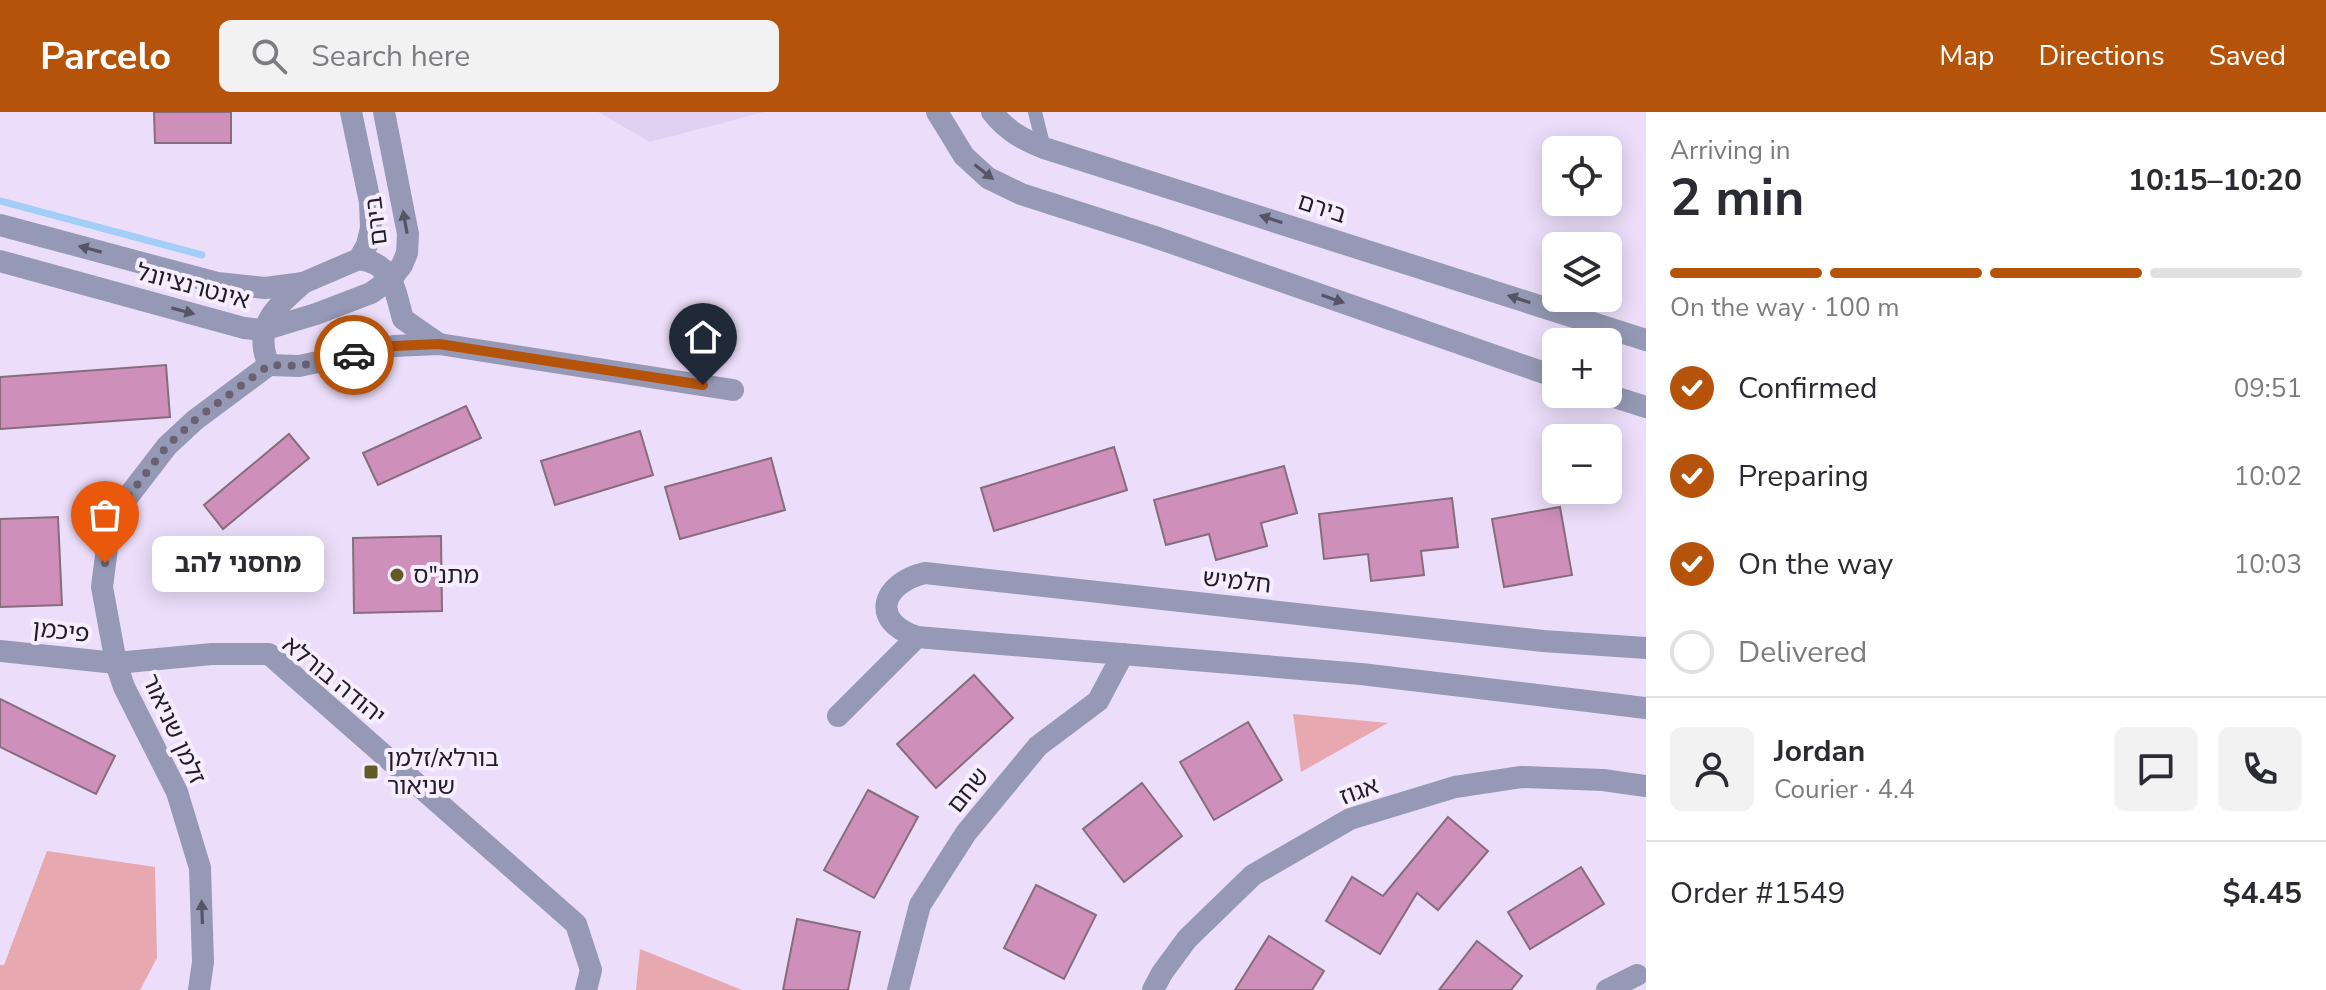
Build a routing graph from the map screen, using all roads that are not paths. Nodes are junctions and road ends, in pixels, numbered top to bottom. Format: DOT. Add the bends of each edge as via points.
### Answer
graph roads {
  1 [pos="351,112"];
  2 [pos="384,112"];
  3 [pos="937,112"];
  4 [pos="992,112"];
  5 [pos="1035,112"];
  6 [pos="1044,148"];
  7 [pos="0,225"];
  8 [pos="359,259"];
  9 [pos="0,261"];
  10 [pos="392,278"];
  11 [pos="303,283"];
  12 [pos="403,319"];
  13 [pos="263,330"];
  14 [pos="1646,340"];
  15 [pos="439,344"];
  16 [pos="394,346"];
  17 [pos="269,365"];
  18 [pos="1542,372"];
  19 [pos="733,390"];
  20 [pos="1622,399"];
  21 [pos="1646,407"];
  22 [pos="917,637"];
  23 [pos="1646,648"];
  24 [pos="0,651"];
  25 [pos="1123,654"];
  26 [pos="116,663"];
  27 [pos="1646,708"];
  28 [pos="838,716"];
  29 [pos="1646,786"];
  30 [pos="1637,975"];
  31 [pos="199,990"];
  32 [pos="586,990"];
  33 [pos="898,990"];
  34 [pos="1153,990"];
  35 [pos="1607,990"];
  1 -- 8 [label="street, בירם" via="370,202 371,228"];
  10 -- 2 [label="street, בירם, one-way" via="407,253 408,234"];
  3 -- 18 [label="street, one-way" via="964,156 988,178 1021,194"];
  4 -- 6 [label="street, בירם" via="1018,138"];
  5 -- 6 [label="lane"];
  14 -- 6 [label="street, בירם, one-way"];
  11 -- 7 [label="street, אינטרנציונל, one-way" via="265,288 217,283"];
  8 -- 10 [label="street" via="378,264"];
  8 -- 11 [label="street, אינטרנציונל"];
  9 -- 13 [label="street, אינטרנציונל, one-way"];
  10 -- 12 [label="street"];
  10 -- 13 [label="street, בירם" via="351,302"];
  11 -- 13 [label="street"];
  12 -- 15 [label="street"];
  12 -- 16 [label="street"];
  13 -- 17 [label="street, אינטרנציונל"];
  15 -- 16 [label="street"];
  15 -- 19 [label="street"];
  16 -- 17 [label="street" via="299,366"];
  17 -- 26 [label="street, זלמן שניאור" via="167,446 116,517 102,587"];
  20 -- 21 [label="street"];
  22 -- 23 [label="street, חלמיש" via="895,626 887,605 896,585 925,573"];
  22 -- 25 [label="street"];
  22 -- 28 [label="street"];
  24 -- 26 [label="street, פיכמן"];
  25 -- 27 [label="street" via="1361,674"];
  25 -- 33 [label="street, שחם" via="1098,701 1038,746 966,833 920,905"];
  31 -- 26 [label="street, זלמן שניאור, one-way" via="200,868 177,792"];
  26 -- 32 [label="street, יהודה בורלא" via="269,654 576,924 591,970"];
  29 -- 34 [label="street, אגוז" via="1521,777 1455,787 1350,819 1253,875 1187,939"];
  30 -- 35 [label="street"];
}
